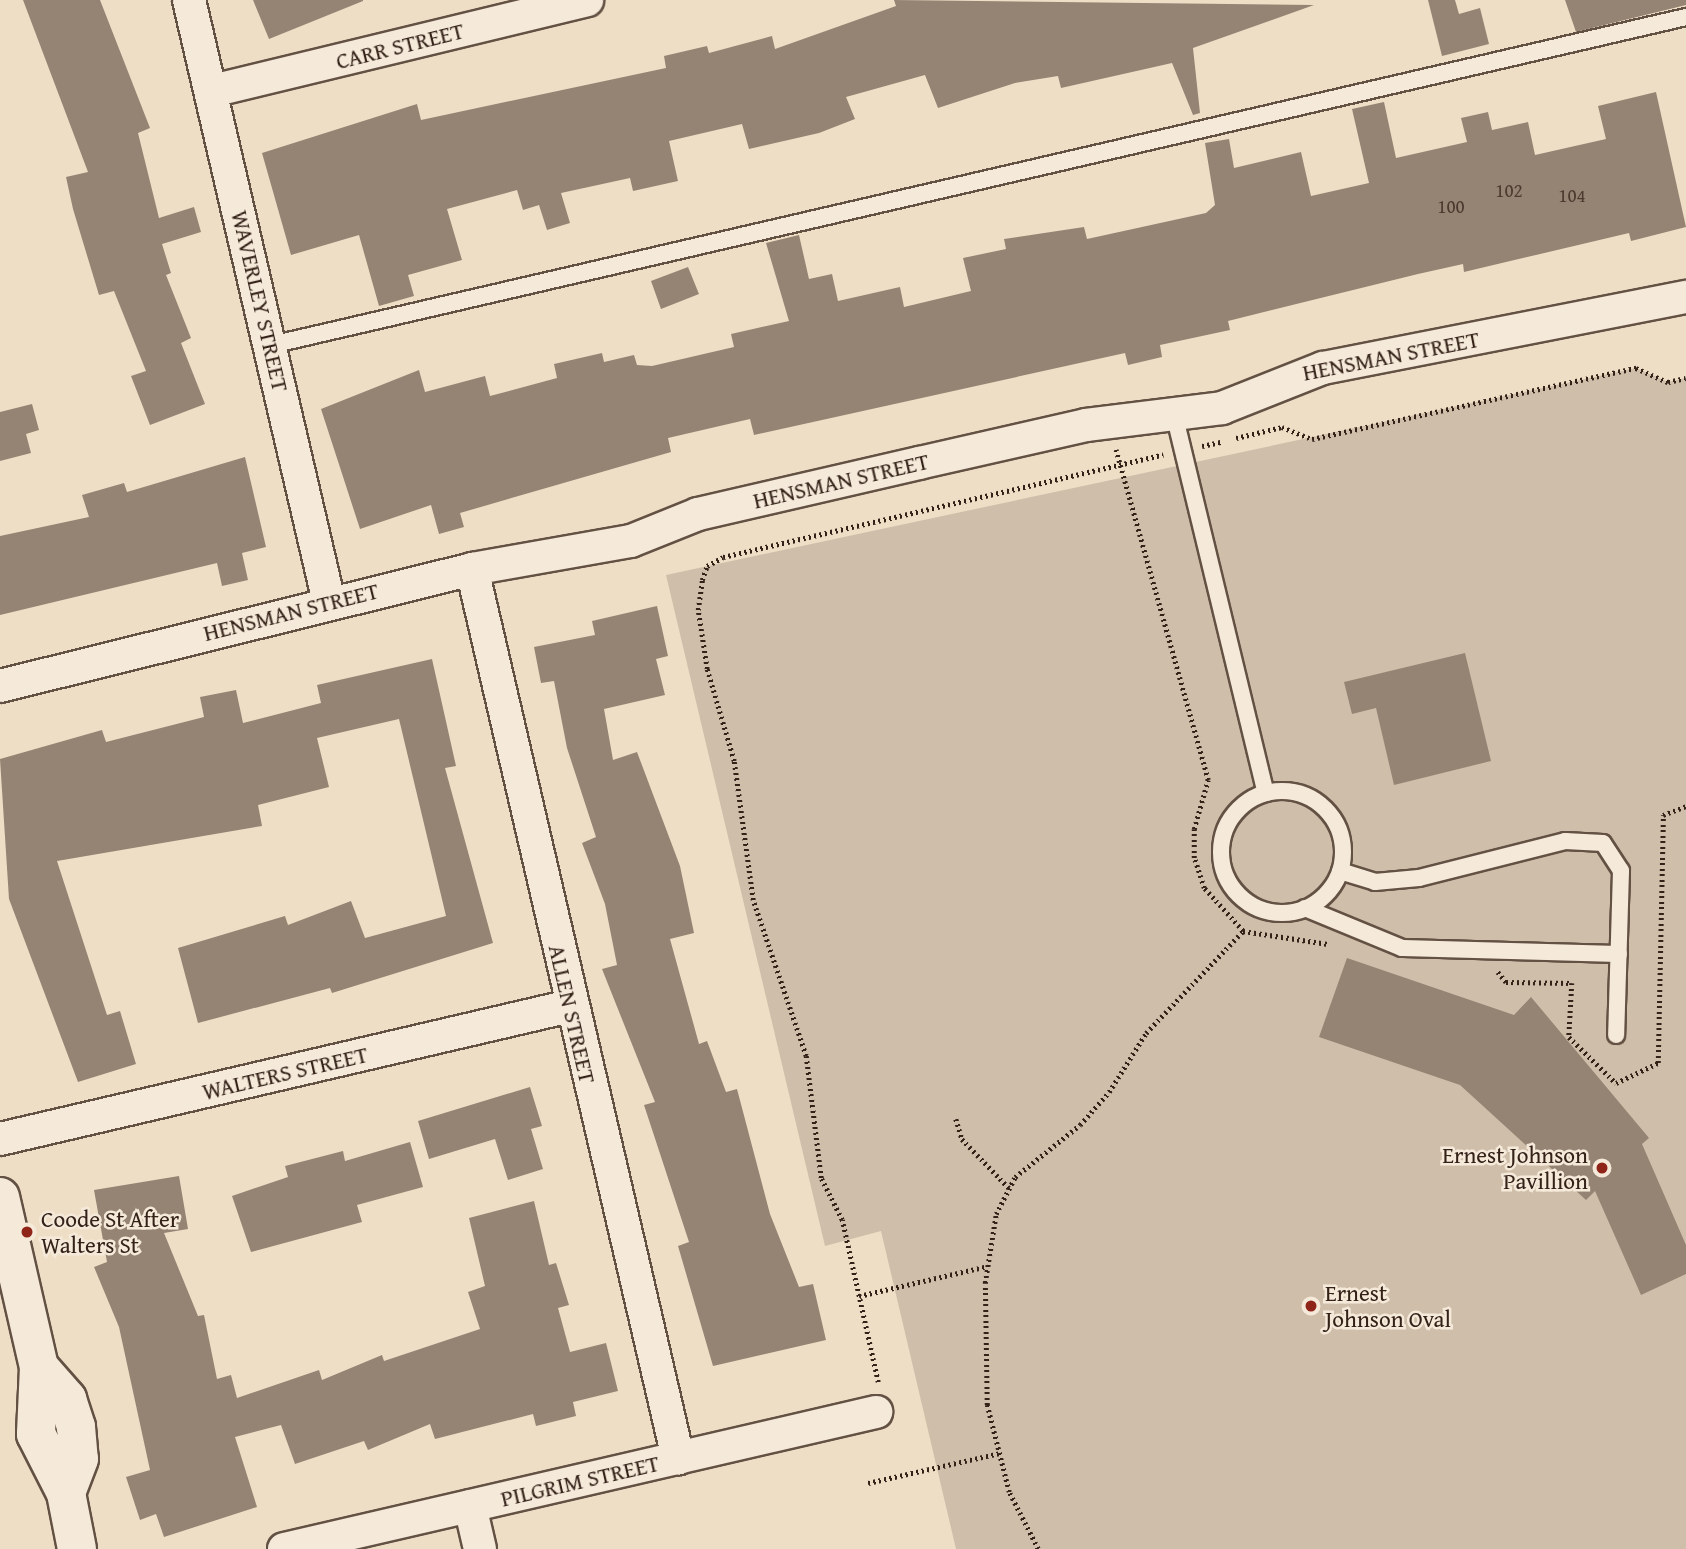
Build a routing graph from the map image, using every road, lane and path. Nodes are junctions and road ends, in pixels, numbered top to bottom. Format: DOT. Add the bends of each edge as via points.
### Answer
graph roads {
  1 [pos="189,0"];
  2 [pos="587,0"];
  3 [pos="1686,17"];
  4 [pos="212,91"];
  5 [pos="1686,297"];
  6 [pos="271,345"];
  7 [pos="1686,378"];
  8 [pos="1175,418"];
  9 [pos="1111,422"];
  10 [pos="1180,452"];
  11 [pos="1118,466"];
  12 [pos="472,569"];
  13 [pos="329,602"];
  14 [pos="0,686"];
  15 [pos="1265,793"];
  16 [pos="1340,871"];
  17 [pos="1305,908"];
  18 [pos="1619,954"];
  19 [pos="570,1006"];
  20 [pos="1616,1035"];
  21 [pos="956,1119"];
  22 [pos="0,1139"];
  23 [pos="1009,1188"];
  24 [pos="0,1197"];
  25 [pos="988,1266"];
  26 [pos="859,1296"];
  27 [pos="876,1412"];
  28 [pos="1000,1453"];
  29 [pos="678,1458"];
  30 [pos="868,1483"];
  31 [pos="470,1506"];
  32 [pos="76,1549"];
  33 [pos="284,1549"];
  34 [pos="480,1549"];
  35 [pos="1038,1549"];
  1 -- 4 [label="street, WAVERLEY STREET"];
  2 -- 4 [label="street, CARR STREET"];
  3 -- 6 [label="lane"];
  4 -- 6 [label="street, WAVERLEY STREET"];
  5 -- 8 [label="street, HENSMAN STREET" via="1312,370 1222,408"];
  6 -- 13 [label="street, WAVERLEY STREET"];
  7 -- 10 [label="path" via="1668,382 1636,368 1312,439 1282,427"];
  8 -- 9 [label="street, HENSMAN STREET"];
  8 -- 10 [label="lane"];
  9 -- 11 [label="path"];
  9 -- 12 [label="street, HENSMAN STREET" via="698,514 631,541"];
  10 -- 11 [label="path"];
  10 -- 15 [label="lane"];
  11 -- 23 [label="path" via="1208,780 1194,829 1194,858 1204,888 1243,931 1146,1032 1109,1093 1080,1125"];
  11 -- 26 [label="path" via="723,557 707,566 702,580 698,610 707,669 734,761 753,900 806,1056 821,1178 842,1220"];
  12 -- 13 [label="street, HENSMAN STREET"];
  12 -- 19 [label="street, ALLEN STREET"];
  13 -- 14 [label="street, HENSMAN STREET"];
  15 -- 16 [label="lane" via="1308,797 1331,815 1342,842"];
  15 -- 17 [label="lane" via="1229,821 1222,865 1235,892 1260,909"];
  16 -- 17 [label="lane" via="1327,893"];
  16 -- 18 [label="lane" via="1375,882 1419,878 1590,838 1603,843 1621,871"];
  17 -- 18 [label="lane" via="1402,948"];
  18 -- 20 [label="lane"];
  19 -- 22 [label="street, WALTERS STREET"];
  19 -- 29 [label="street, ALLEN STREET"];
  21 -- 23 [label="path" via="962,1139"];
  23 -- 25 [label="path" via="996,1214"];
  24 -- 32 [label="street" via="39,1367 36,1434 66,1493"];
  25 -- 26 [label="path"];
  25 -- 28 [label="path" via="987,1405"];
  26 -- 27 [label="path" via="883,1407"];
  27 -- 29 [label="street, PILGRIM STREET"];
  28 -- 30 [label="path"];
  28 -- 35 [label="path" via="1009,1492"];
  29 -- 31 [label="street, PILGRIM STREET"];
  31 -- 33 [label="street, PILGRIM STREET"];
  31 -- 34 [label="street"];
}
